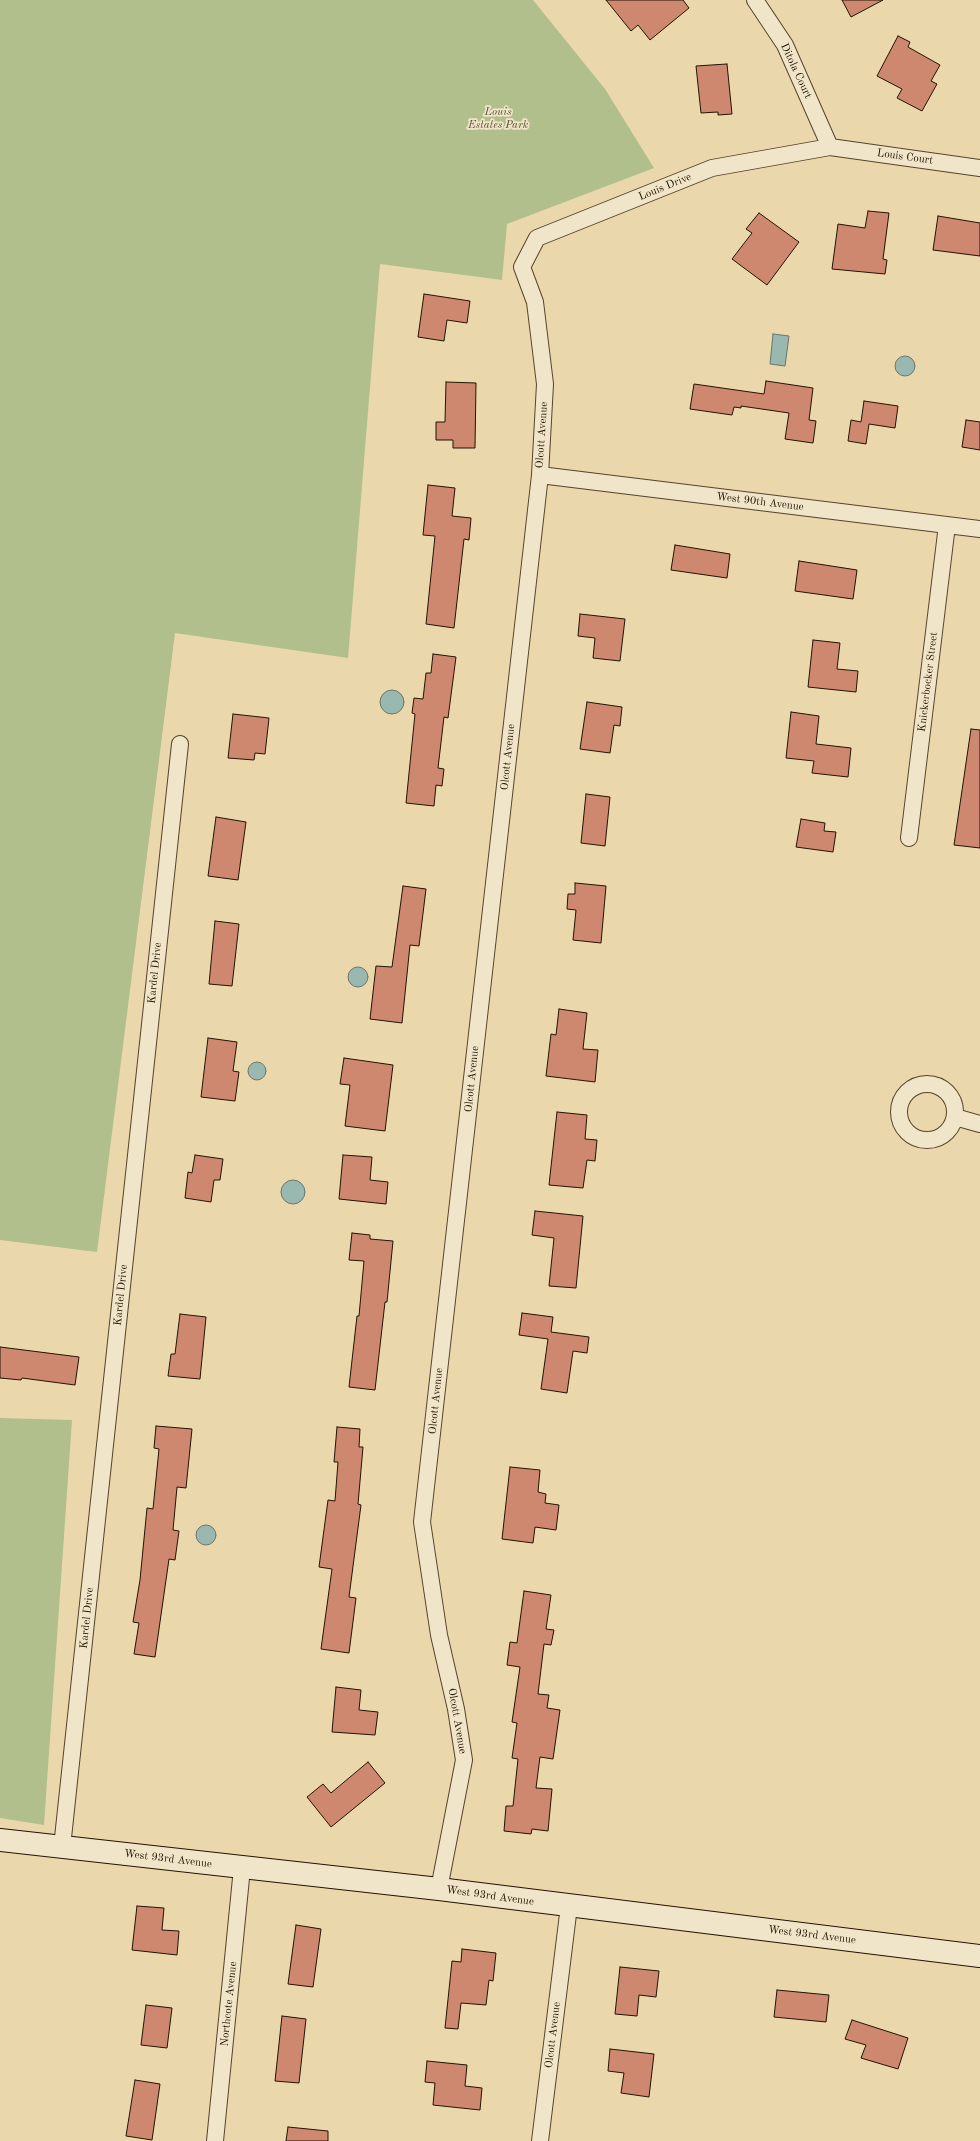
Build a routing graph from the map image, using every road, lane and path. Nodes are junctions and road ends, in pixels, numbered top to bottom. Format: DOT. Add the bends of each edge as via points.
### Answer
graph roads {
  1 [pos="755,0"];
  2 [pos="830,147"];
  3 [pos="980,168"];
  4 [pos="522,267"];
  5 [pos="540,475"];
  6 [pos="947,525"];
  7 [pos="980,529"];
  8 [pos="180,744"];
  9 [pos="909,838"];
  10 [pos="955,1118"];
  11 [pos="980,1124"];
  12 [pos="0,1840"];
  13 [pos="62,1847"];
  14 [pos="242,1868"];
  15 [pos="439,1889"];
  16 [pos="569,1906"];
  17 [pos="980,1956"];
  18 [pos="215,2141"];
  19 [pos="540,2141"];
  1 -- 2 [label="street, Ditola Court" via="785,46"];
  2 -- 3 [label="street, Louis Court"];
  2 -- 4 [label="street, Louis Drive" via="712,168 537,238"];
  4 -- 5 [label="street, Olcott Avenue" via="535,302 545,384"];
  5 -- 6 [label="street, West 90th Avenue"];
  5 -- 15 [label="street, Olcott Avenue" via="422,1522 439,1635 456,1709 464,1760"];
  6 -- 7 [label="street, West 90th Avenue"];
  6 -- 9 [label="street, Knickerbocker Street"];
  8 -- 13 [label="street, Kardel Drive"];
  10 -- 11 [label="street"];
  12 -- 13 [label="street, West 93rd Avenue"];
  13 -- 14 [label="street, West 93rd Avenue"];
  14 -- 15 [label="street, West 93rd Avenue"];
  14 -- 18 [label="street, Northcote Avenue"];
  15 -- 16 [label="street, West 93rd Avenue"];
  16 -- 17 [label="street, West 93rd Avenue"];
  16 -- 19 [label="street, Olcott Avenue"];
}
